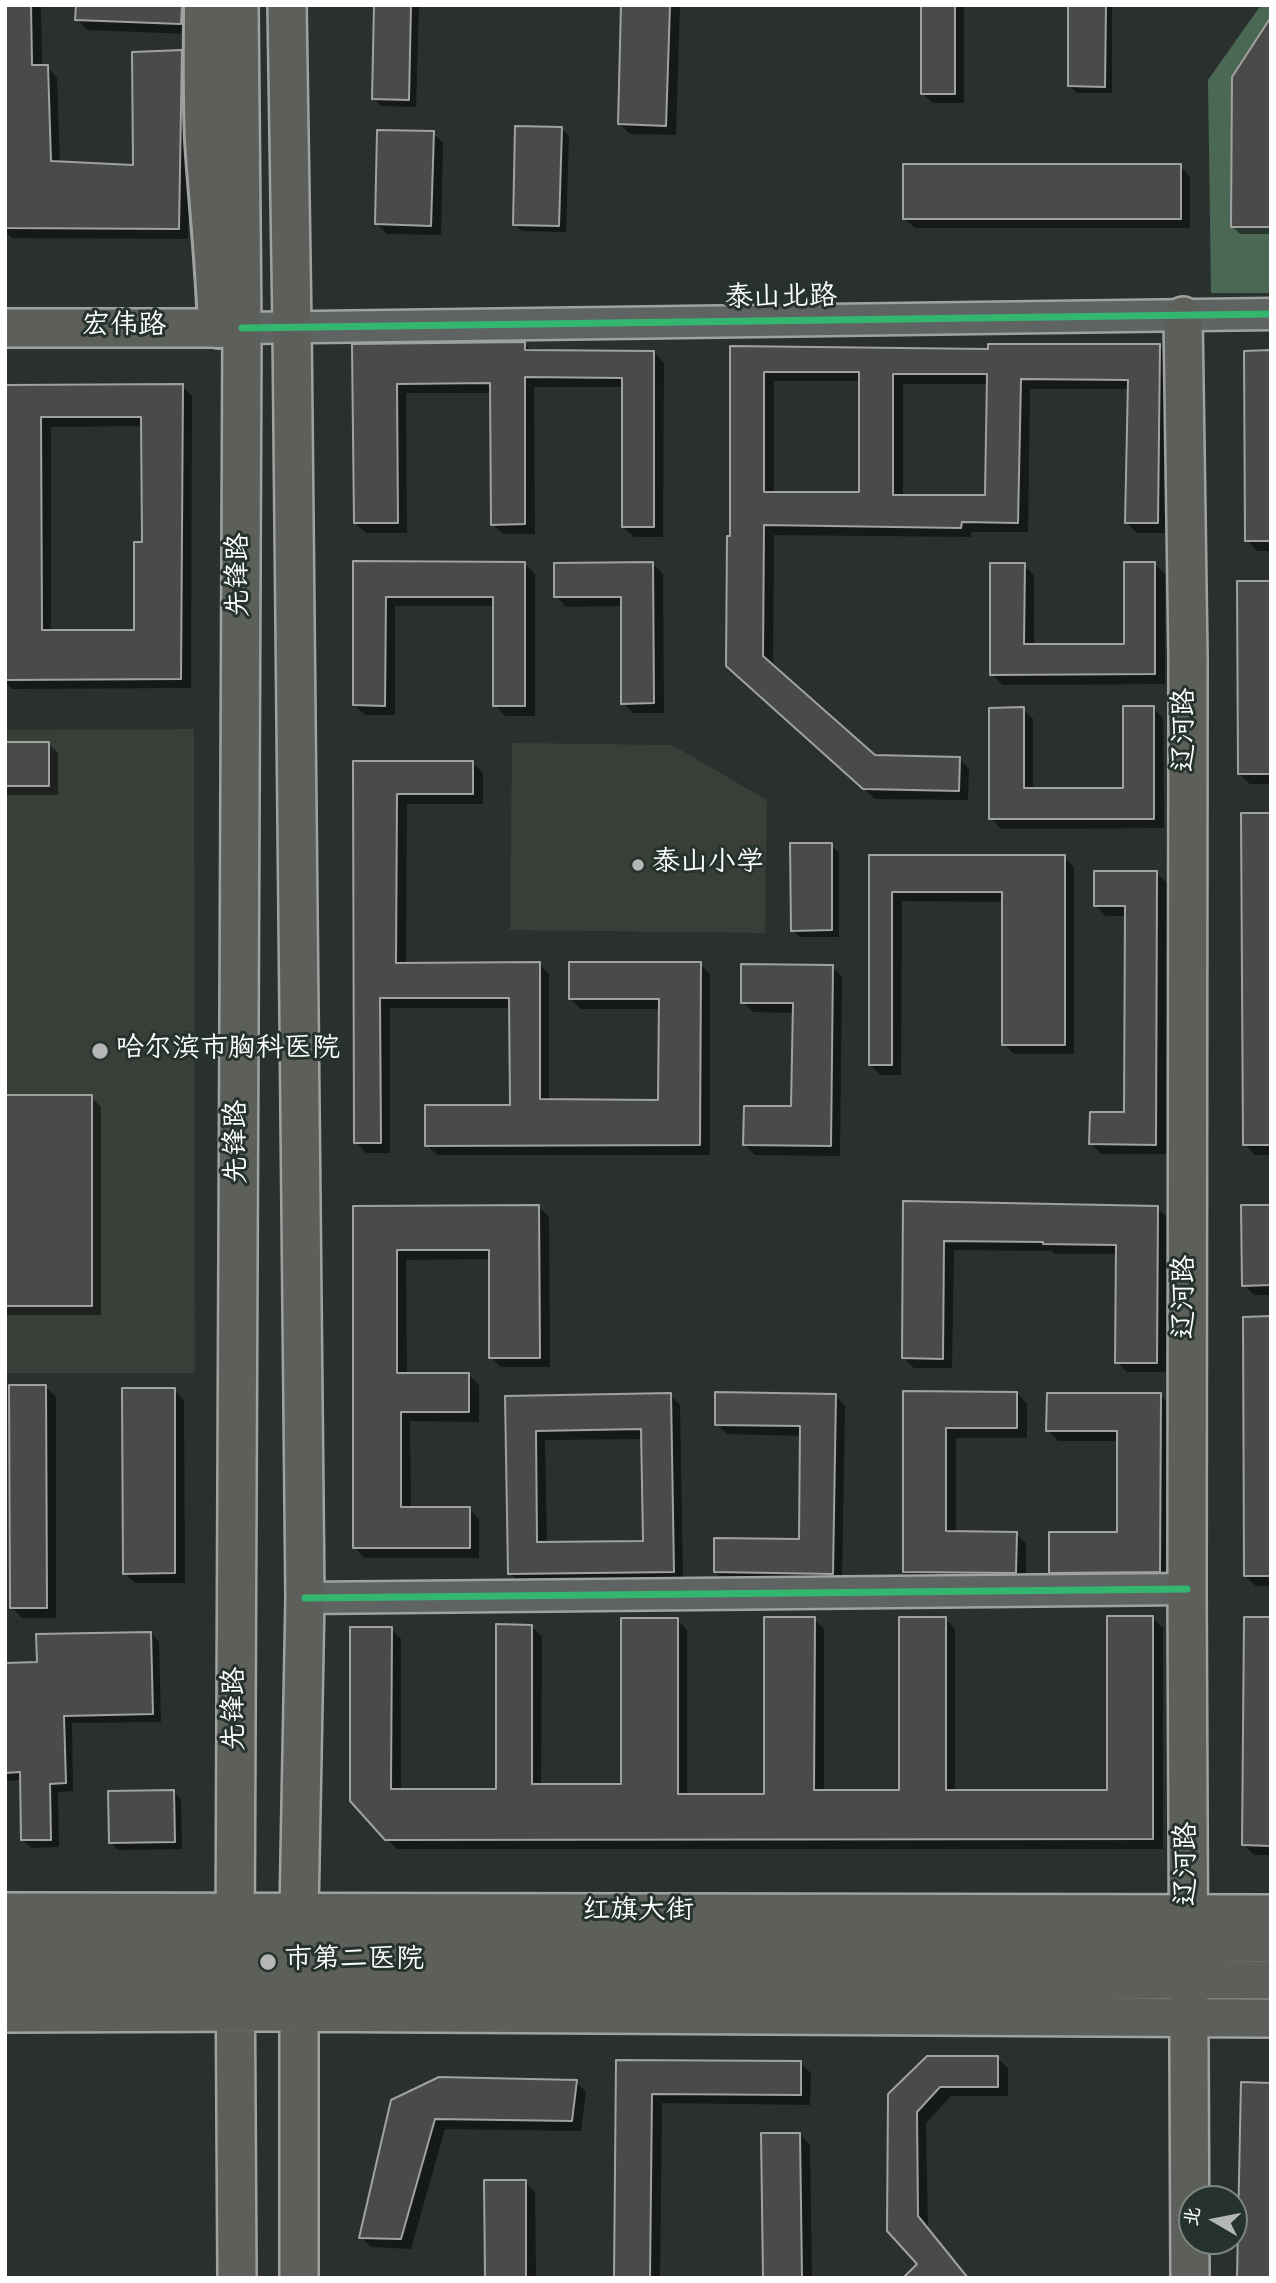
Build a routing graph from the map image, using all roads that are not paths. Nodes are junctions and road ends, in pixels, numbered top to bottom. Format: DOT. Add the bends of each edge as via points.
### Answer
graph roads {
  1 [pos="204,5"];
  2 [pos="239,5"];
  3 [pos="287,5"];
  4 [pos="1271,314"];
  5 [pos="1191,315"];
  6 [pos="292,327"];
  7 [pos="5,328"];
  8 [pos="230,328"];
  9 [pos="1187,1589"];
  10 [pos="305,1598"];
  11 [pos="236,1910"];
  12 [pos="5,1912"];
  13 [pos="1271,1914"];
  14 [pos="1271,1943"];
  15 [pos="1197,1946"];
  16 [pos="5,1948"];
  17 [pos="299,1962"];
  18 [pos="5,1979"];
  19 [pos="235,1979"];
  20 [pos="1271,1980"];
  21 [pos="5,2013"];
  22 [pos="1197,2017"];
  23 [pos="1271,2018"];
  24 [pos="1204,2185"];
  25 [pos="1205,2255"];
  26 [pos="237,2278"];
  27 [pos="299,2278"];
  28 [pos="1190,2278"];
  29 [pos="1205,2278"];
  1 -- 8 [label="highway" via="206,148 216,258"];
  2 -- 8 [label="main road, 先锋路"];
  3 -- 6 [label="main road"];
  4 -- 5 [label="street, 泰山北路"];
  5 -- 6 [label="street, 泰山北路"];
  5 -- 9 [label="main road, 辽河路"];
  5 -- 15 [label="main road, 辽河路"];
  6 -- 8 [label="street, 泰山北路"];
  6 -- 10 [label="main road"];
  7 -- 8 [label="main road, 宏伟路"];
  8 -- 11 [label="main road, 先锋路"];
  9 -- 10 [label="street"];
  9 -- 15 [label="main road, 辽河路"];
  10 -- 17 [label="main road"];
  11 -- 12 [label="main road, 红旗大街"];
  11 -- 17 [label="main road, 红旗大街"];
  11 -- 19 [label="main road, 先锋路"];
  13 -- 15 [label="main road, 红旗大街"];
  14 -- 15 [label="main road, 红旗大街"];
  15 -- 17 [label="main road, 红旗大街"];
  15 -- 17 [label="main road, 红旗大街"];
  15 -- 20 [label="main road, 红旗大街"];
  15 -- 22 [label="main road, 辽河路"];
  16 -- 19 [label="main road, 红旗大街"];
  17 -- 19 [label="main road, 红旗大街"];
  17 -- 22 [label="main road, 红旗大街"];
  17 -- 27 [label="main road"];
  18 -- 19 [label="main road, 红旗大街"];
  19 -- 21 [label="main road, 红旗大街"];
  19 -- 26 [label="main road, 先锋路"];
  22 -- 23 [label="main road, 红旗大街"];
  22 -- 24 [label="main road, 辽河路"];
  22 -- 28 [label="main road, 辽河路"];
  25 -- 29 [label="main road"];
}
